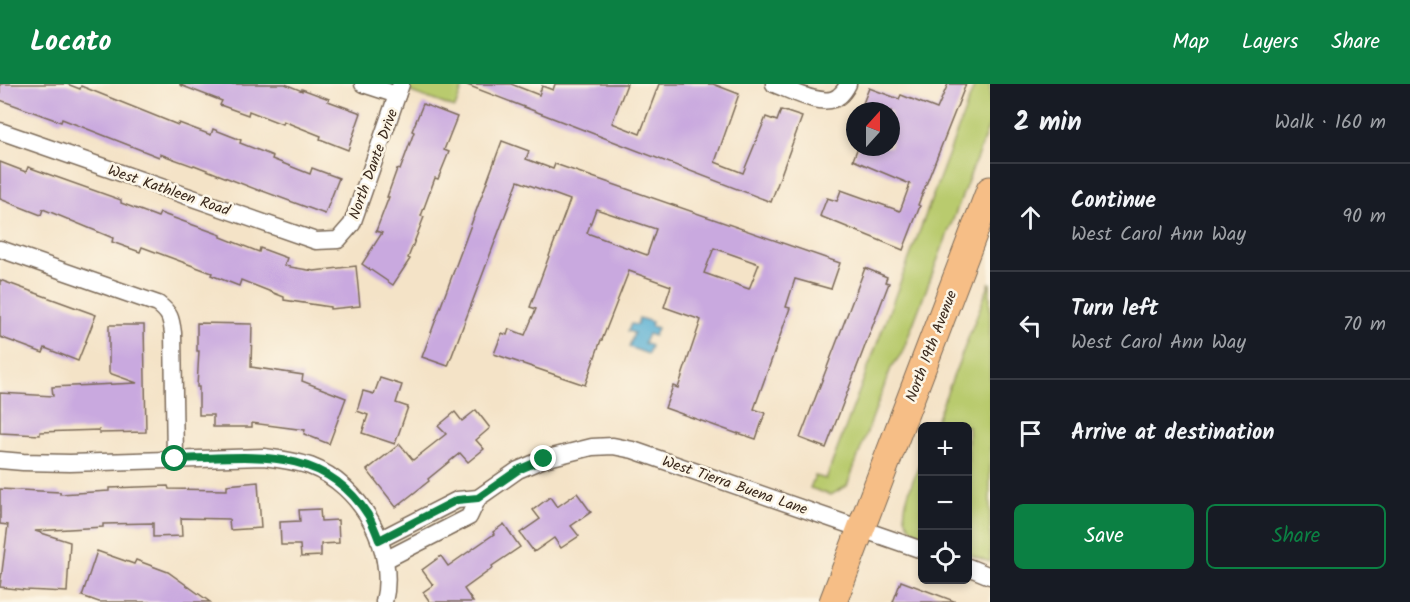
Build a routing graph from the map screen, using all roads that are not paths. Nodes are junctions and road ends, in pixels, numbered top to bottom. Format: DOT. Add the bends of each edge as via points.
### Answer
graph roads {
  1 [pos="363,84"];
  2 [pos="774,84"];
  3 [pos="399,90"];
  4 [pos="843,91"];
  5 [pos="0,131"];
  6 [pos="990,190"];
  7 [pos="338,240"];
  8 [pos="0,249"];
  9 [pos="175,459"];
  10 [pos="0,460"];
  11 [pos="478,498"];
  12 [pos="861,528"];
  13 [pos="379,540"];
  14 [pos="918,549"];
  15 [pos="385,560"];
  16 [pos="972,569"];
  17 [pos="990,576"];
  18 [pos="384,602"];
  19 [pos="833,602"];
  1 -- 3 [label="street"];
  2 -- 4 [label="street" via="828,101"];
  3 -- 7 [label="street, North Dante Drive" via="352,224"];
  5 -- 7 [label="street, West Kathleen Road" via="316,241"];
  6 -- 12 [label="main road, North 19th Avenue"];
  8 -- 9 [label="street" via="166,310 173,333"];
  9 -- 10 [label="street" via="70,463"];
  9 -- 13 [label="street" via="264,457 311,466 353,495"];
  11 -- 12 [label="street, West Tierra Buena Lane" via="518,470 544,459 613,446"];
  11 -- 13 [label="street" via="457,500"];
  11 -- 15 [label="street" via="470,517"];
  12 -- 14 [label="street, West Tierra Buena Lane"];
  12 -- 19 [label="main road, North 19th Avenue"];
  13 -- 15 [label="street"];
  15 -- 18 [label="street"];
  16 -- 17 [label="street"];
}
